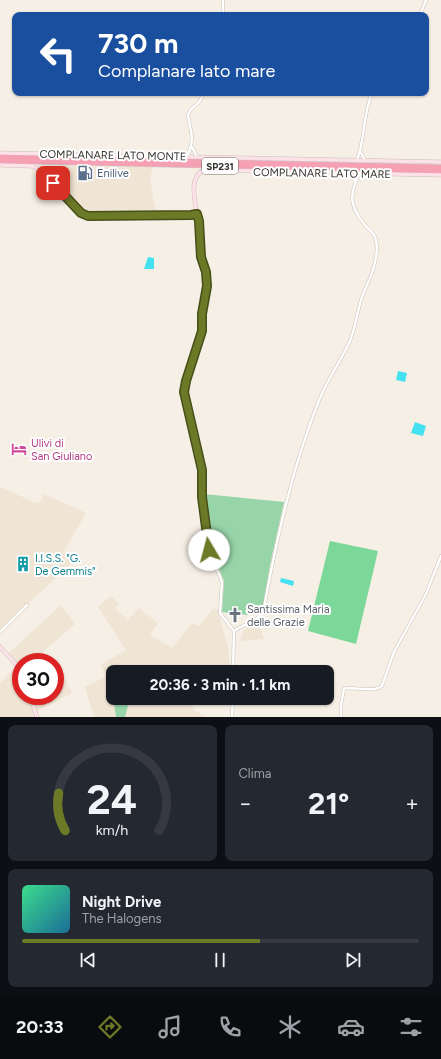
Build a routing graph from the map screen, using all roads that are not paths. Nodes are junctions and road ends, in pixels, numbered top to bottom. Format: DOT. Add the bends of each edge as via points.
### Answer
graph roads {
  1 [pos="223,0"];
  2 [pos="426,0"];
  3 [pos="223,12"];
  4 [pos="421,12"];
  5 [pos="202,96"];
  6 [pos="371,96"];
  7 [pos="192,146"];
  8 [pos="360,151"];
  9 [pos="0,153"];
  10 [pos="0,157"];
  11 [pos="187,157"];
  12 [pos="197,157"];
  13 [pos="0,161"];
  14 [pos="357,161"];
  15 [pos="365,161"];
  16 [pos="441,162"];
  17 [pos="0,166"];
  18 [pos="441,167"];
  19 [pos="441,171"];
  20 [pos="352,173"];
  21 [pos="360,174"];
  22 [pos="441,175"];
  23 [pos="355,182"];
  24 [pos="197,214"];
  25 [pos="441,556"];
  26 [pos="27,606"];
  27 [pos="234,631"];
  28 [pos="0,632"];
  29 [pos="0,647"];
  30 [pos="12,660"];
  31 [pos="233,665"];
  32 [pos="33,705"];
  33 [pos="233,705"];
  34 [pos="37,717"];
  35 [pos="232,717"];
  36 [pos="341,717"];
  1 -- 3 [label="street"];
  2 -- 4 [label="street"];
  5 -- 7 [label="street" via="200,102 188,114"];
  6 -- 8 [label="street"];
  7 -- 11 [label="street"];
  7 -- 12 [label="street"];
  8 -- 14 [label="street"];
  8 -- 15 [label="street"];
  9 -- 11 [label="street, COMPLANARE LATO MONTE"];
  10 -- 18 [label="highway, SP231"];
  11 -- 12 [label="street, COMPLANARE LATO MONTE"];
  12 -- 14 [label="street, COMPLANARE LATO MONTE"];
  13 -- 19 [label="highway, SP231"];
  14 -- 15 [label="street, COMPLANARE LATO MONTE"];
  15 -- 16 [label="street, COMPLANARE LATO MONTE"];
  17 -- 24 [label="street" via="31,166 39,169 81,213 88,216"];
  20 -- 21 [label="street, COMPLANARE LATO MARE"];
  20 -- 23 [label="street"];
  20 -- 24 [label="street, COMPLANARE LATO MARE" via="204,170 198,174 194,182"];
  21 -- 22 [label="street, COMPLANARE LATO MARE"];
  21 -- 23 [label="street"];
  23 -- 27 [label="street" via="353,208 375,236 376,259 361,299 350,341 327,382 293,473 263,613"];
  24 -- 27 [label="street" via="207,286 202,331 184,392 202,470 202,497 209,550 222,582 221,614"];
  25 -- 36 [label="street" via="426,594 394,652 382,686 374,689 344,689"];
  26 -- 28 [label="street"];
  27 -- 31 [label="street"];
  29 -- 30 [label="street"];
  32 -- 34 [label="street"];
  33 -- 35 [label="street"];
}
